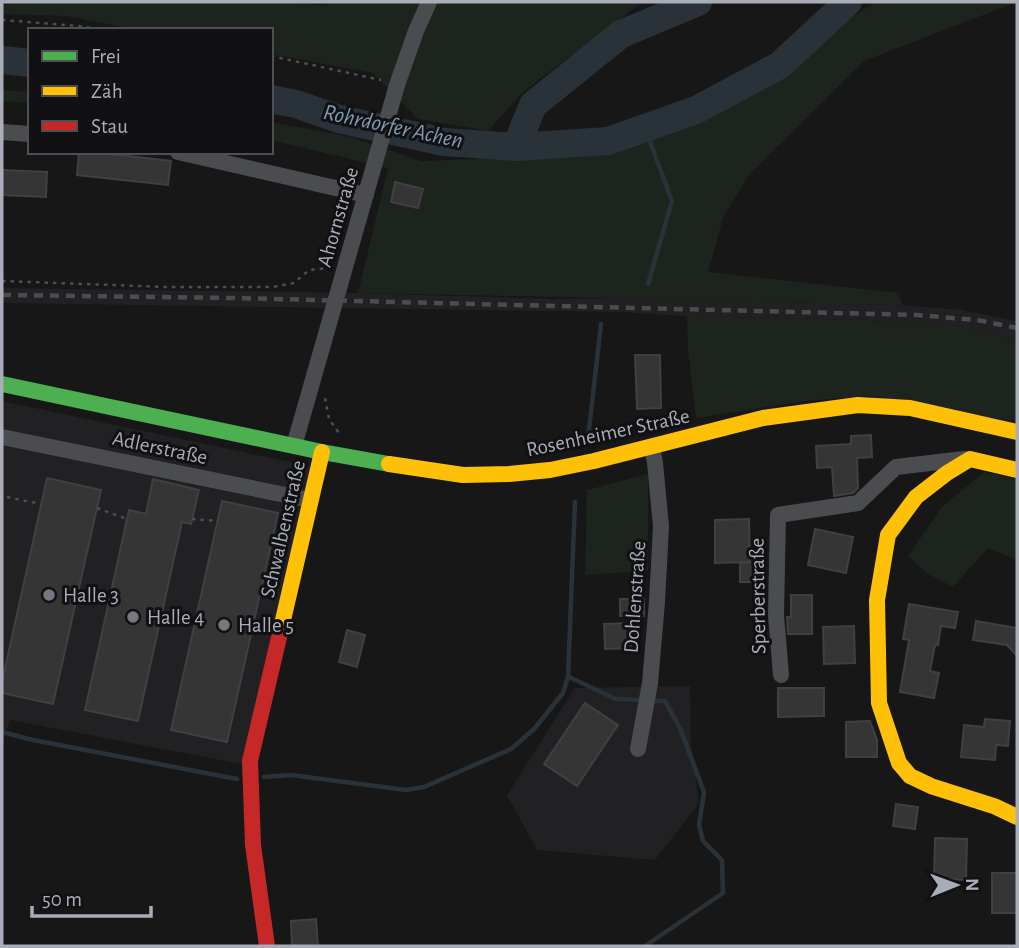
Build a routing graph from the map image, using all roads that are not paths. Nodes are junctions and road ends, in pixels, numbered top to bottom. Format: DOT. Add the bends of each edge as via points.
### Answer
graph roads {
  1 [pos="429,2"];
  2 [pos="2,132"];
  3 [pos="28,134"];
  4 [pos="187,154"];
  5 [pos="366,195"];
  6 [pos="2,384"];
  7 [pos="1017,432"];
  8 [pos="2,437"];
  9 [pos="294,446"];
  10 [pos="652,447"];
  11 [pos="322,452"];
  12 [pos="970,459"];
  13 [pos="1017,470"];
  14 [pos="310,500"];
  15 [pos="780,675"];
  16 [pos="638,749"];
  17 [pos="1017,817"];
  18 [pos="267,946"];
  1 -- 5 [label="street, Ahornstraße" via="395,92"];
  2 -- 3 [label="street"];
  4 -- 5 [label="street"];
  5 -- 9 [label="street, Ahornstraße"];
  6 -- 9 [label="main road, Rosenheimer Straße"];
  7 -- 10 [label="main road, Rosenheimer Straße" via="910,408 858,405 763,418"];
  8 -- 14 [label="street, Adlerstraße"];
  9 -- 11 [label="main road, Rosenheimer Straße"];
  10 -- 11 [label="main road, Rosenheimer Straße" via="550,470 463,475"];
  10 -- 16 [label="street, Dohlenstraße" via="661,526 650,683"];
  11 -- 14 [label="main road, Schwalbenstraße"];
  12 -- 13 [label="main road, Sperberstraße"];
  12 -- 15 [label="street, Sperberstraße" via="896,467 858,503 778,514"];
  12 -- 17 [label="main road" via="916,497 888,535 877,600 879,703 899,763 910,776"];
  14 -- 18 [label="main road, Schwalbenstraße" via="250,761 253,845"];
}
